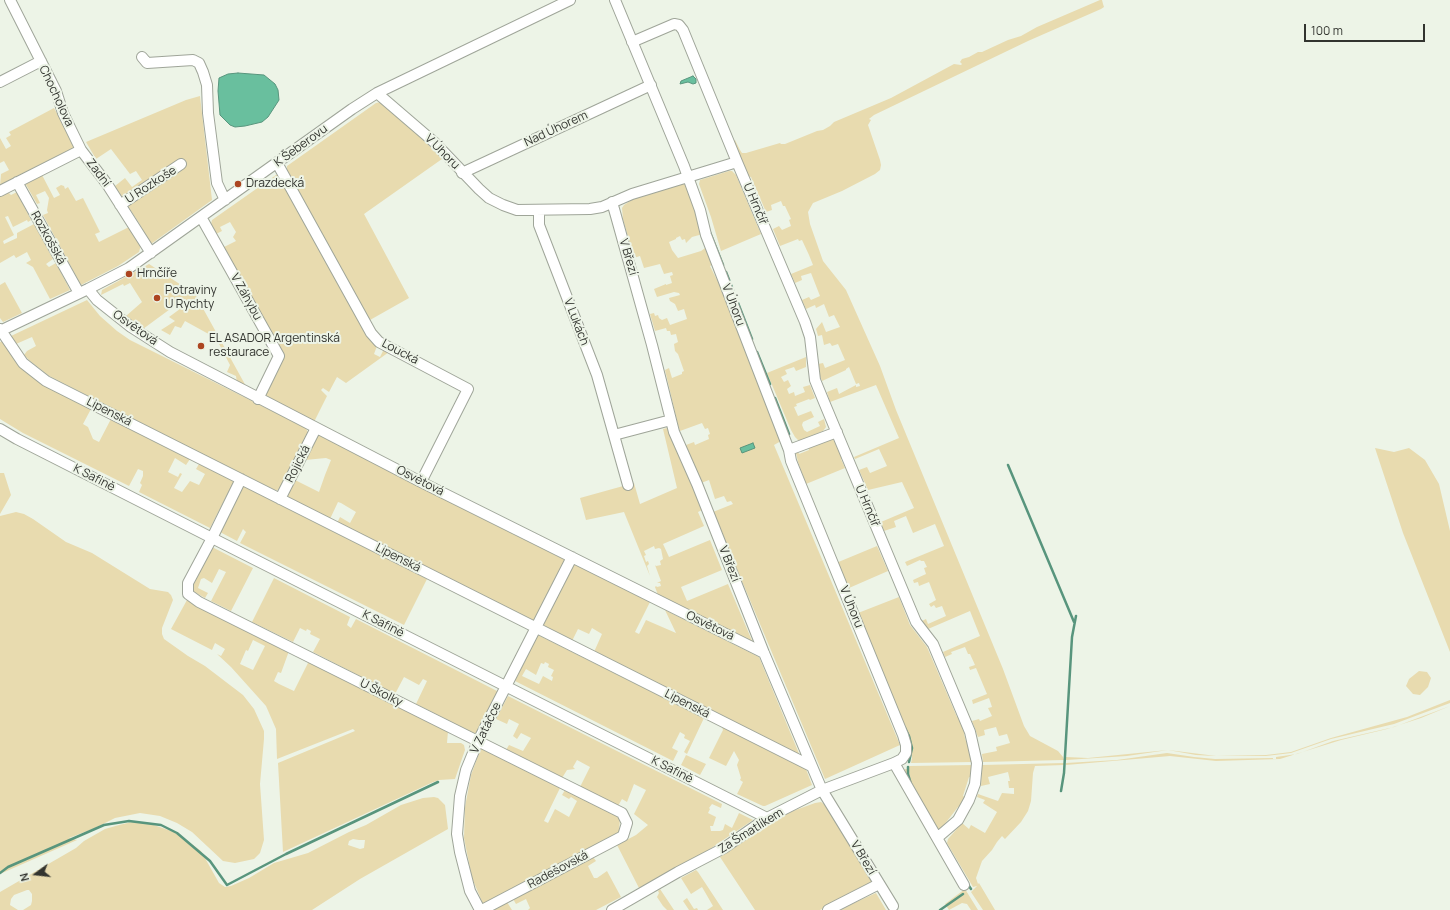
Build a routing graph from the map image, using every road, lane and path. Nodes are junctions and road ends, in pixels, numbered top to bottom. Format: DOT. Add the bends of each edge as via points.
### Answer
graph roads {
  1 [pos="10,0"];
  2 [pos="570,0"];
  3 [pos="615,0"];
  4 [pos="632,42"];
  5 [pos="142,58"];
  6 [pos="41,61"];
  7 [pos="0,82"];
  8 [pos="650,85"];
  9 [pos="377,93"];
  10 [pos="81,150"];
  11 [pos="737,162"];
  12 [pos="276,163"];
  13 [pos="181,164"];
  14 [pos="462,173"];
  15 [pos="687,177"];
  16 [pos="17,182"];
  17 [pos="0,191"];
  18 [pos="225,200"];
  19 [pos="612,202"];
  20 [pos="120,205"];
  21 [pos="539,210"];
  22 [pos="201,217"];
  23 [pos="151,252"];
  24 [pos="88,289"];
  25 [pos="79,294"];
  26 [pos="0,331"];
  27 [pos="258,399"];
  28 [pos="671,420"];
  29 [pos="316,428"];
  30 [pos="0,429"];
  31 [pos="837,432"];
  32 [pos="614,435"];
  33 [pos="789,450"];
  34 [pos="241,479"];
  35 [pos="421,482"];
  36 [pos="628,485"];
  37 [pos="280,499"];
  38 [pos="212,538"];
  39 [pos="572,557"];
  40 [pos="535,628"];
  41 [pos="764,653"];
  42 [pos="506,687"];
  43 [pos="478,742"];
  44 [pos="894,763"];
  45 [pos="811,766"];
  46 [pos="822,790"];
  47 [pos="768,818"];
  48 [pos="626,822"];
  49 [pos="936,838"];
  50 [pos="879,884"];
  51 [pos="964,885"];
  52 [pos="892,906"];
  53 [pos="481,910"];
  54 [pos="612,910"];
  55 [pos="828,910"];
  1 -- 6 [label="street"];
  2 -- 9 [label="street, K Šeberovu"];
  3 -- 4 [label="street"];
  4 -- 8 [label="street"];
  4 -- 11 [label="street, U Hrnčíř" via="674,24 679,25"];
  5 -- 18 [label="street" via="147,63 193,60 199,63 207,85 217,183"];
  6 -- 7 [label="street, Chocholova"];
  6 -- 10 [label="street, Chocholova"];
  8 -- 14 [label="street, Nad Úhorem"];
  8 -- 15 [label="street"];
  9 -- 12 [label="street, K Šeberovu"];
  9 -- 14 [label="street, V Úhoru" via="434,142"];
  10 -- 16 [label="street, Zadní"];
  10 -- 20 [label="street, Zadní" via="108,184"];
  11 -- 15 [label="street"];
  11 -- 31 [label="street, U Hrnčíř" via="805,322 810,337 815,380"];
  12 -- 18 [label="street, K Šeberovu"];
  12 -- 35 [label="street, Loucká" via="371,333 379,342 468,389"];
  13 -- 20 [label="street, U Rozkoše"];
  14 -- 21 [label="street, V Úhoru" via="489,198 502,205 517,210"];
  15 -- 19 [label="street, V Úhoru"];
  15 -- 33 [label="street, V Úhoru" via="700,210 706,236"];
  16 -- 17 [label="street, Zadní"];
  16 -- 25 [label="street, Rozkošská"];
  18 -- 22 [label="street, K Šeberovu"];
  19 -- 21 [label="street, V Úhoru" via="590,209"];
  19 -- 28 [label="street, V Březí"];
  20 -- 23 [label="street, Zadní"];
  21 -- 32 [label="street, V Lukách" via="539,226 597,375"];
  22 -- 23 [label="street, K Šeberovu"];
  22 -- 27 [label="street, V Záhybu" via="279,356"];
  23 -- 24 [label="street, K Šeberovu" via="129,268"];
  24 -- 25 [label="street, K Šeberovu"];
  24 -- 27 [label="street, Osvětová" via="97,300 143,335"];
  25 -- 26 [label="street, K Šeberovu"];
  26 -- 34 [label="street, Lipenská" via="23,363 46,381"];
  27 -- 29 [label="street, Osvětová"];
  28 -- 32 [label="street"];
  28 -- 41 [label="street, V Březí"];
  29 -- 35 [label="street, Osvětová"];
  29 -- 37 [label="street, Rojická"];
  30 -- 38 [label="street, K Safině"];
  31 -- 33 [label="street"];
  31 -- 49 [label="street, U Hrnčíř" via="916,622 933,644 975,750 975,784 969,800 958,820"];
  32 -- 36 [label="street, V Lukách"];
  33 -- 44 [label="street, V Úhoru" via="791,461 903,735 906,753"];
  34 -- 37 [label="street, Lipenská"];
  34 -- 38 [label="street"];
  35 -- 39 [label="street, Osvětová"];
  37 -- 40 [label="street, Lipenská"];
  38 -- 42 [label="street, K Safině"];
  38 -- 43 [label="street, U Školky" via="188,583 188,594"];
  39 -- 40 [label="street, V Zatáčce"];
  39 -- 41 [label="street, Osvětová"];
  40 -- 42 [label="street, V Zatáčce"];
  40 -- 45 [label="street, Lipenská"];
  41 -- 45 [label="street, V Březí"];
  42 -- 43 [label="street, V Zatáčce"];
  42 -- 47 [label="street, K Safině"];
  43 -- 48 [label="street, U Školky" via="622,814"];
  43 -- 53 [label="street, V Zatáčce" via="461,789 457,834 470,891"];
  44 -- 46 [label="street, Za Šmatlíkem"];
  44 -- 49 [label="street"];
  45 -- 46 [label="street, V Březí"];
  46 -- 47 [label="street, Za Šmatlíkem"];
  46 -- 50 [label="street, V Březí"];
  47 -- 54 [label="street, Za Šmatlíkem" via="724,848"];
  48 -- 53 [label="street, Radešovská" via="623,836"];
  49 -- 51 [label="street"];
  50 -- 52 [label="street, V Březí"];
  50 -- 55 [label="street"];
}
